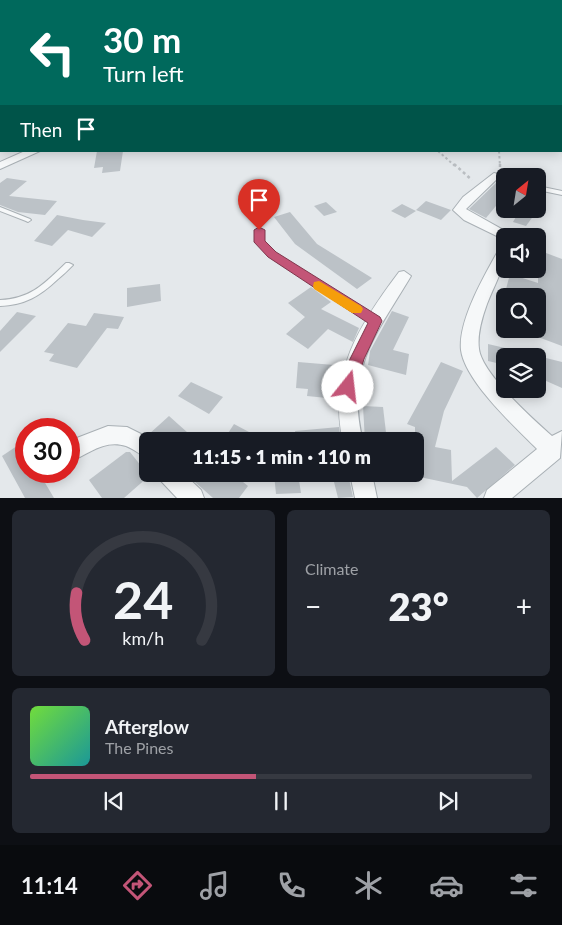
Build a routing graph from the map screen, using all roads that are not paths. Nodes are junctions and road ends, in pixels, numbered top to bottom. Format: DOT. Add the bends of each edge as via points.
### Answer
graph roads {
  1 [pos="33,152"];
  2 [pos="0,166"];
  3 [pos="496,179"];
  4 [pos="546,190"];
  5 [pos="562,193"];
  6 [pos="0,209"];
  7 [pos="28,220"];
  8 [pos="259,230"];
  9 [pos="496,231"];
  10 [pos="69,265"];
  11 [pos="496,267"];
  12 [pos="404,276"];
  13 [pos="0,304"];
  14 [pos="375,321"];
  15 [pos="351,432"];
  16 [pos="139,442"];
  17 [pos="80,446"];
  18 [pos="557,446"];
  19 [pos="177,482"];
  20 [pos="363,482"];
  21 [pos="193,498"];
  22 [pos="366,498"];
  23 [pos="495,498"];
  1 -- 2 [label="street"];
  3 -- 9 [label="street" via="480,188 460,210 468,218"];
  4 -- 5 [label="lane"];
  6 -- 7 [label="lane"];
  8 -- 14 [label="lane" via="259,242 272,255"];
  10 -- 13 [label="lane" via="29,298 14,304"];
  11 -- 18 [label="street" via="479,307 470,351 489,384"];
  12 -- 14 [label="street"];
  14 -- 15 [label="street" via="348,387"];
  16 -- 17 [label="street" via="114,434 96,437"];
  18 -- 23 [label="street"];
  19 -- 21 [label="street"];
  20 -- 22 [label="street"];
}
